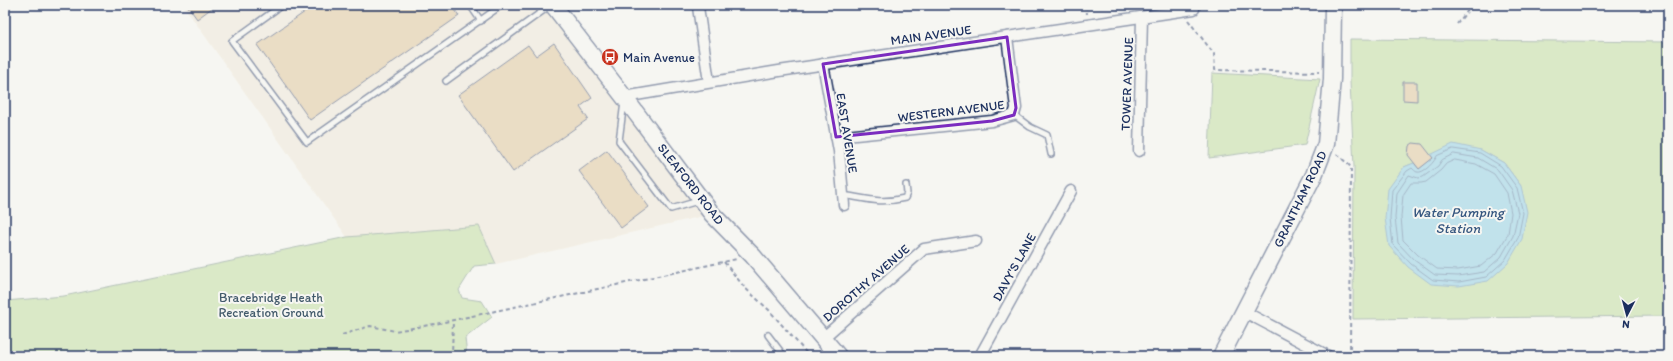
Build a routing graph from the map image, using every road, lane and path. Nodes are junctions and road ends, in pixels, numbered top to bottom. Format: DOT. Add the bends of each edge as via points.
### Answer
graph roads {
  1 [pos="282,5"];
  2 [pos="470,5"];
  3 [pos="502,5"];
  4 [pos="552,5"];
  5 [pos="1333,5"];
  6 [pos="1472,5"];
  7 [pos="698,7"];
  8 [pos="1194,9"];
  9 [pos="1182,11"];
  10 [pos="1142,17"];
  11 [pos="481,21"];
  12 [pos="1456,24"];
  13 [pos="1007,37"];
  14 [pos="823,64"];
  15 [pos="1332,73"];
  16 [pos="446,81"];
  17 [pos="709,82"];
  18 [pos="624,97"];
  19 [pos="1014,115"];
  20 [pos="836,137"];
  21 [pos="1326,144"];
  22 [pos="1139,151"];
  23 [pos="1051,154"];
  24 [pos="906,185"];
  25 [pos="1071,191"];
  26 [pos="701,200"];
  27 [pos="843,200"];
  28 [pos="976,241"];
  29 [pos="753,256"];
  30 [pos="724,262"];
  31 [pos="1243,311"];
  32 [pos="453,320"];
  33 [pos="342,335"];
  34 [pos="768,335"];
  35 [pos="823,338"];
  36 [pos="160,350"];
  37 [pos="154,356"];
  38 [pos="452,356"];
  39 [pos="784,356"];
  40 [pos="809,356"];
  41 [pos="838,356"];
  42 [pos="980,356"];
  43 [pos="1220,356"];
  44 [pos="1328,356"];
  45 [pos="1350,356"];
  1 -- 11 [label="lane" via="232,41 307,142"];
  2 -- 11 [label="lane"];
  3 -- 11 [label="lane"];
  4 -- 16 [label="lane"];
  4 -- 18 [label="main road, SLEAFORD ROAD"];
  5 -- 15 [label="main road, GRANTHAM ROAD"];
  6 -- 12 [label="path"];
  7 -- 17 [label="street"];
  8 -- 9 [label="street, MAIN AVENUE"];
  9 -- 10 [label="street, MAIN AVENUE"];
  9 -- 15 [label="path" via="1214,54 1215,70"];
  10 -- 13 [label="street, MAIN AVENUE"];
  10 -- 22 [label="street, TOWER AVENUE"];
  13 -- 14 [label="street, MAIN AVENUE"];
  13 -- 19 [label="street, WESTERN AVENUE" via="1016,108"];
  14 -- 17 [label="street, MAIN AVENUE"];
  14 -- 20 [label="street, EAST AVENUE"];
  15 -- 21 [label="main road, GRANTHAM ROAD"];
  17 -- 18 [label="street, MAIN AVENUE"];
  18 -- 26 [label="main road, SLEAFORD ROAD"];
  18 -- 26 [label="lane" via="619,141 671,209"];
  19 -- 20 [label="street, WESTERN AVENUE" via="992,121"];
  19 -- 23 [label="lane" via="1047,135"];
  20 -- 27 [label="street, EAST AVENUE"];
  21 -- 31 [label="main road, GRANTHAM ROAD" via="1314,175"];
  21 -- 45 [label="path" via="1351,166"];
  24 -- 27 [label="lane" via="908,193 905,198 897,200"];
  25 -- 42 [label="street, DAVY'S LANE"];
  26 -- 29 [label="main road, SLEAFORD ROAD"];
  28 -- 35 [label="street, DOROTHY AVENUE" via="924,250"];
  29 -- 30 [label="path"];
  29 -- 35 [label="main road, SLEAFORD ROAD"];
  30 -- 32 [label="path"];
  30 -- 40 [label="path"];
  31 -- 43 [label="main road, GRANTHAM ROAD"];
  31 -- 44 [label="street"];
  32 -- 33 [label="path" via="395,331 370,326"];
  32 -- 38 [label="path"];
  34 -- 39 [label="lane"];
  35 -- 41 [label="main road, SLEAFORD ROAD"];
  36 -- 37 [label="path"];
}
